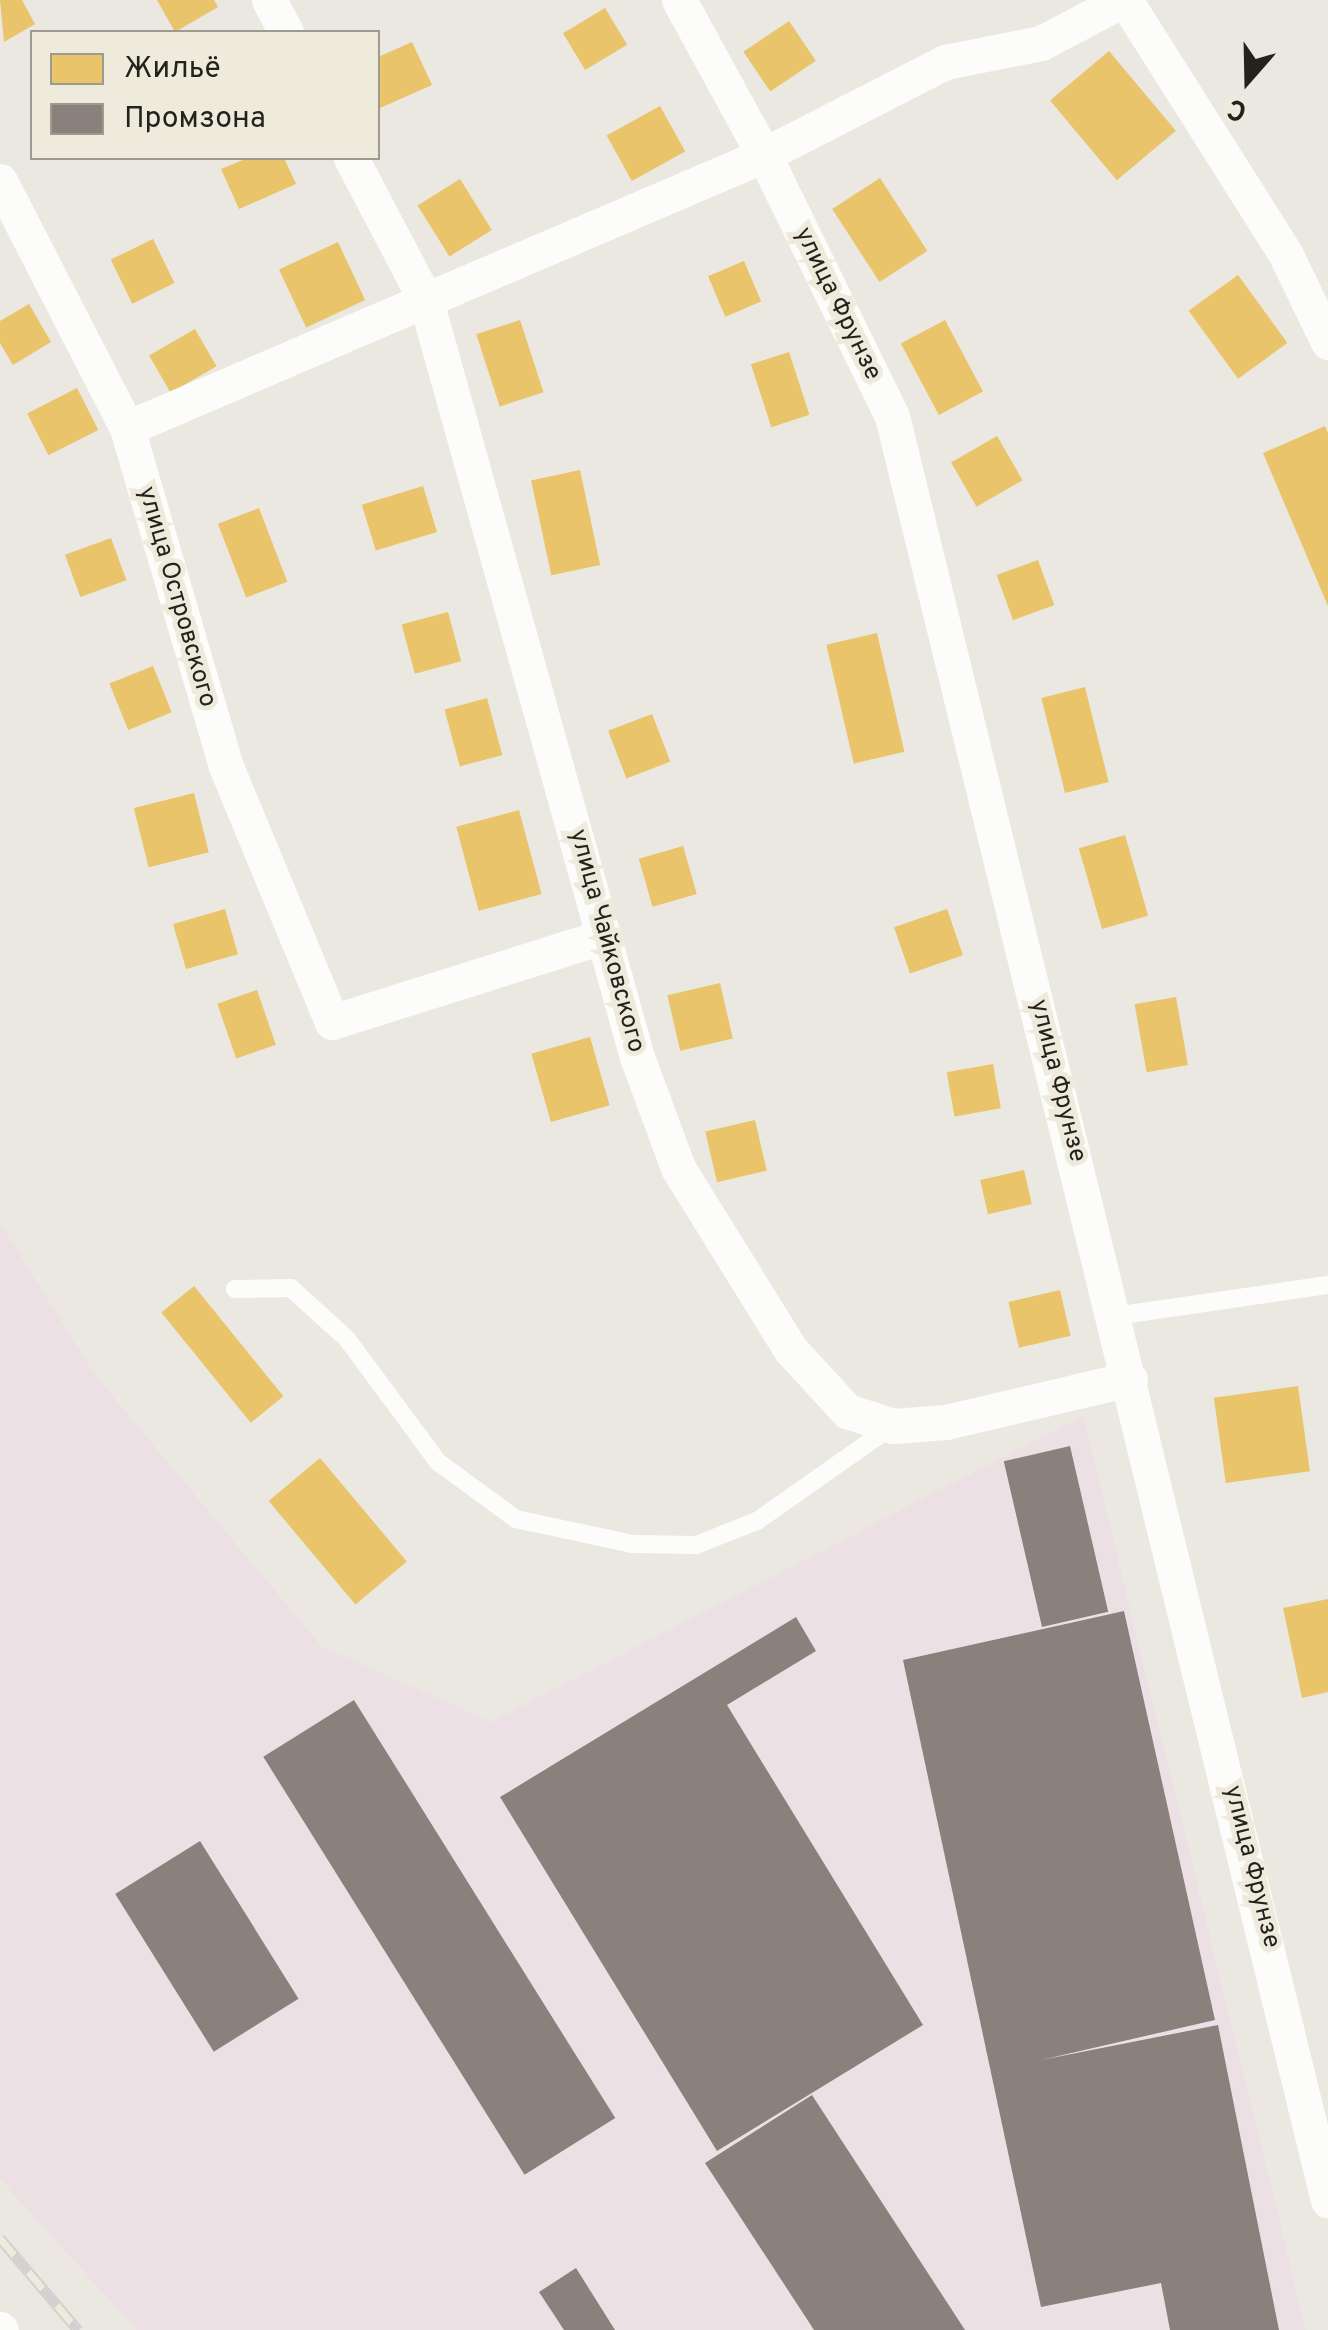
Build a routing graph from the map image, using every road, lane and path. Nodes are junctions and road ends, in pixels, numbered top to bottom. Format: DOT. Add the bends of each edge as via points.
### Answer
graph roads {
  1 [pos="269,0"];
  2 [pos="679,0"];
  3 [pos="1124,0"];
  4 [pos="285,30"];
  5 [pos="764,154"];
  6 [pos="352,160"];
  7 [pos="0,181"];
  8 [pos="426,301"];
  9 [pos="1328,342"];
  10 [pos="126,428"];
  11 [pos="605,936"];
  12 [pos="1328,1285"];
  13 [pos="235,1289"];
  14 [pos="1115,1316"];
  15 [pos="1130,1378"];
  16 [pos="893,1426"];
  17 [pos="1328,2201"];
  1 -- 4 [label="street"];
  2 -- 5 [label="street, улица Фрунзе"];
  3 -- 5 [label="street" via="1041,43 945,62"];
  3 -- 9 [label="street" via="1285,254"];
  5 -- 8 [label="street"];
  5 -- 14 [label="street, улица Фрунзе" via="892,416"];
  6 -- 8 [label="street, улица Чайковского"];
  7 -- 10 [label="street, улица Островского"];
  8 -- 10 [label="street"];
  8 -- 11 [label="street, улица Чайковского"];
  10 -- 11 [label="street, улица Островского" via="225,764 332,1022"];
  11 -- 16 [label="street, улица Чайковского" via="637,1058 678,1168 791,1350 847,1411"];
  12 -- 14 [label="lane"];
  13 -- 16 [label="lane" via="290,1288 347,1339 438,1462 516,1518 632,1544 696,1546 757,1520"];
  14 -- 15 [label="street, улица Фрунзе"];
  15 -- 16 [label="street, улица Чайковского" via="946,1422"];
  15 -- 17 [label="street, улица Фрунзе"];
}
